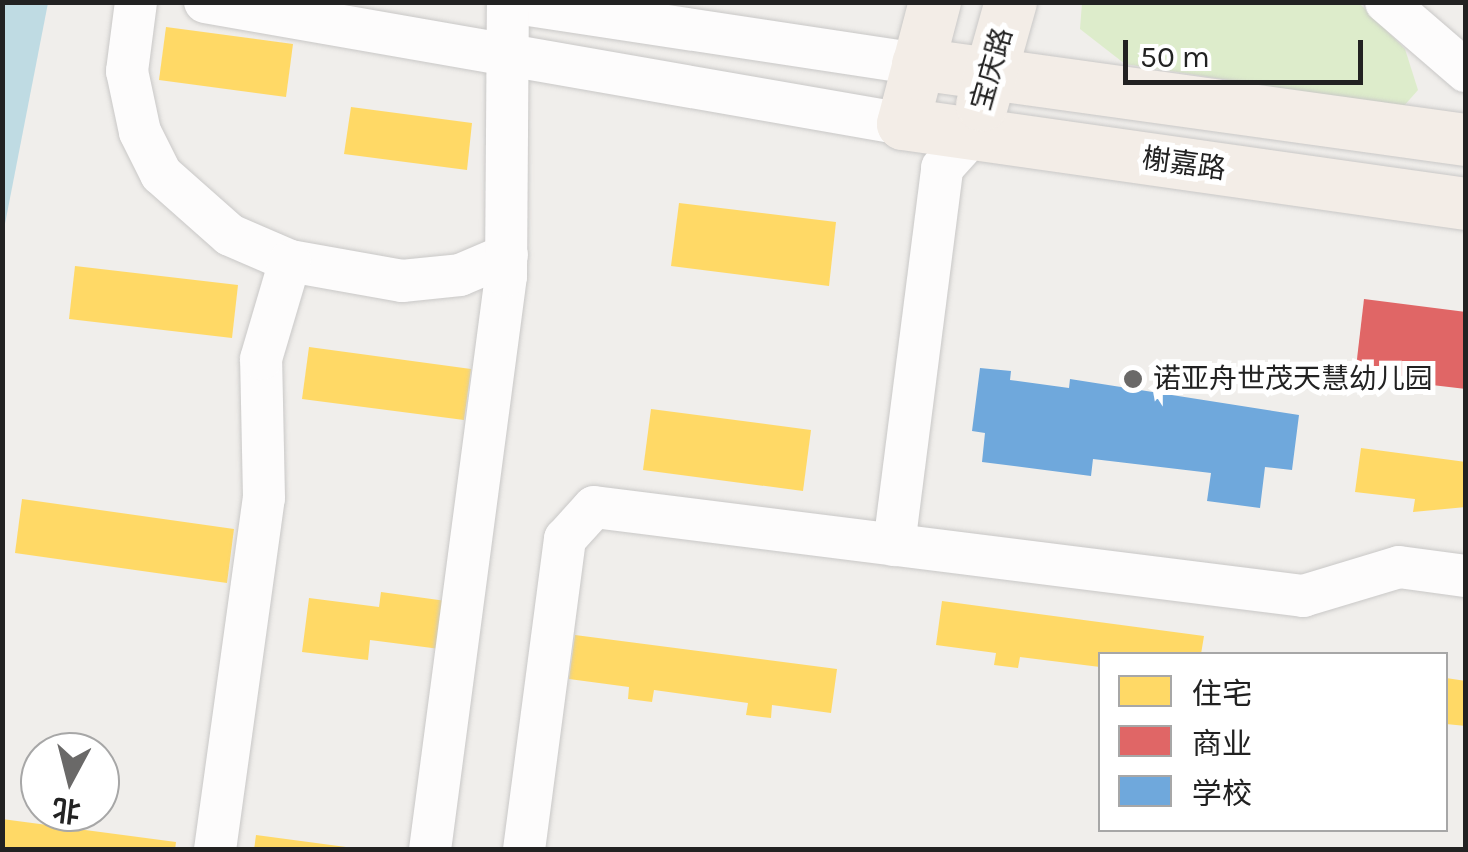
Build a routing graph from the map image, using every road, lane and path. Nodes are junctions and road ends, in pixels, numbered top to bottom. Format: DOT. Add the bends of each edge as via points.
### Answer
graph roads {
  1 [pos="136,2"];
  2 [pos="205,2"];
  3 [pos="509,2"];
  4 [pos="934,2"];
  5 [pos="1011,2"];
  6 [pos="1386,2"];
  7 [pos="503,56"];
  8 [pos="918,64"];
  9 [pos="1466,71"];
  10 [pos="992,74"];
  11 [pos="903,124"];
  12 [pos="972,134"];
  13 [pos="1466,140"];
  14 [pos="1466,204"];
  15 [pos="507,255"];
  16 [pos="290,261"];
  17 [pos="894,545"];
  18 [pos="1466,576"];
  19 [pos="214,850"];
  20 [pos="430,850"];
  21 [pos="524,850"];
  1 -- 16 [label="street" via="127,70 140,132 161,174 230,235"];
  2 -- 7 [label="street"];
  3 -- 7 [label="street"];
  3 -- 8 [label="street"];
  4 -- 8 [label="main road"];
  5 -- 10 [label="main road, 宝庆路"];
  6 -- 9 [label="street"];
  7 -- 11 [label="street"];
  7 -- 15 [label="street"];
  8 -- 10 [label="main road"];
  8 -- 11 [label="main road"];
  10 -- 12 [label="main road, 宝庆路"];
  10 -- 13 [label="main road"];
  11 -- 12 [label="main road, 榭嘉路"];
  12 -- 14 [label="main road, 榭嘉路"];
  12 -- 17 [label="street" via="942,168"];
  15 -- 16 [label="street" via="460,275 402,280"];
  15 -- 20 [label="street"];
  16 -- 19 [label="street" via="261,360 264,498"];
  17 -- 18 [label="street" via="1303,596 1399,568"];
  17 -- 21 [label="street" via="582,512 566,539"];
}
